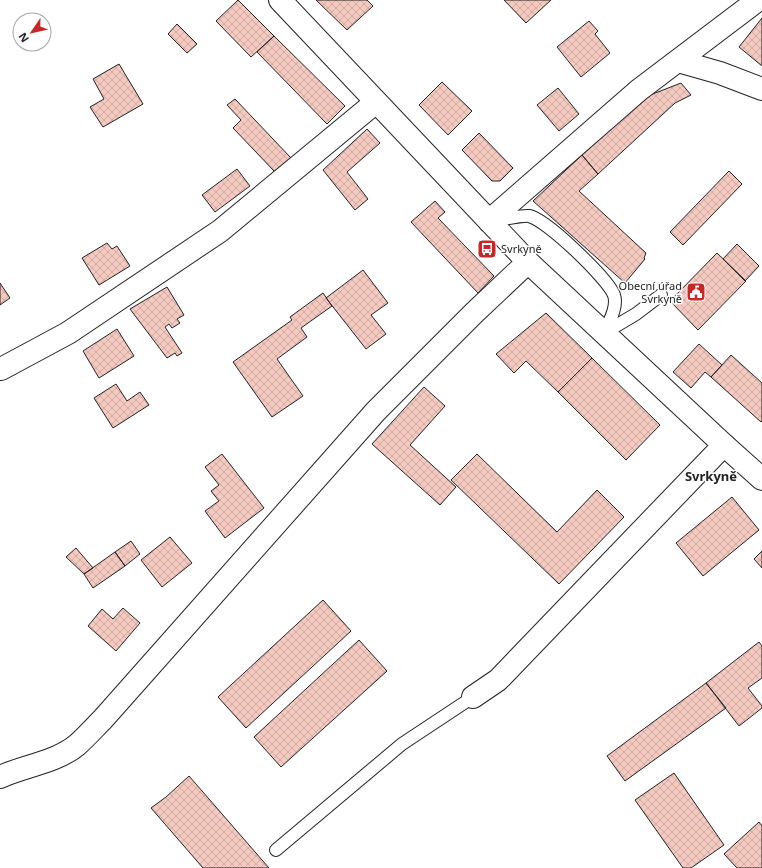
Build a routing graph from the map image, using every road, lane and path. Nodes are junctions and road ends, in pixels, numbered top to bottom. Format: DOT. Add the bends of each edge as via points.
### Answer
graph roads {
  1 [pos="280,0"];
  2 [pos="758,0"];
  3 [pos="678,61"];
  4 [pos="762,89"];
  5 [pos="376,102"];
  6 [pos="489,221"];
  7 [pos="528,262"];
  8 [pos="661,295"];
  9 [pos="604,333"];
  10 [pos="1,369"];
  11 [pos="724,445"];
  12 [pos="762,479"];
  13 [pos="473,697"];
  14 [pos="0,777"];
  15 [pos="276,850"];
  1 -- 5 [label="street"];
  2 -- 3 [label="street"];
  3 -- 4 [label="street"];
  3 -- 6 [label="street" via="639,90"];
  5 -- 6 [label="street"];
  5 -- 10 [label="street" via="220,231 68,333"];
  6 -- 7 [label="street"];
  6 -- 9 [label="lane" via="529,216 541,222 570,245 602,278 614,296 614,309"];
  7 -- 9 [label="street"];
  7 -- 14 [label="street" via="376,411 109,713 76,746 50,760"];
  8 -- 9 [label="lane"];
  9 -- 11 [label="street"];
  11 -- 12 [label="street"];
  11 -- 13 [label="street" via="498,680"];
  13 -- 15 [label="lane" via="402,744"];
}
